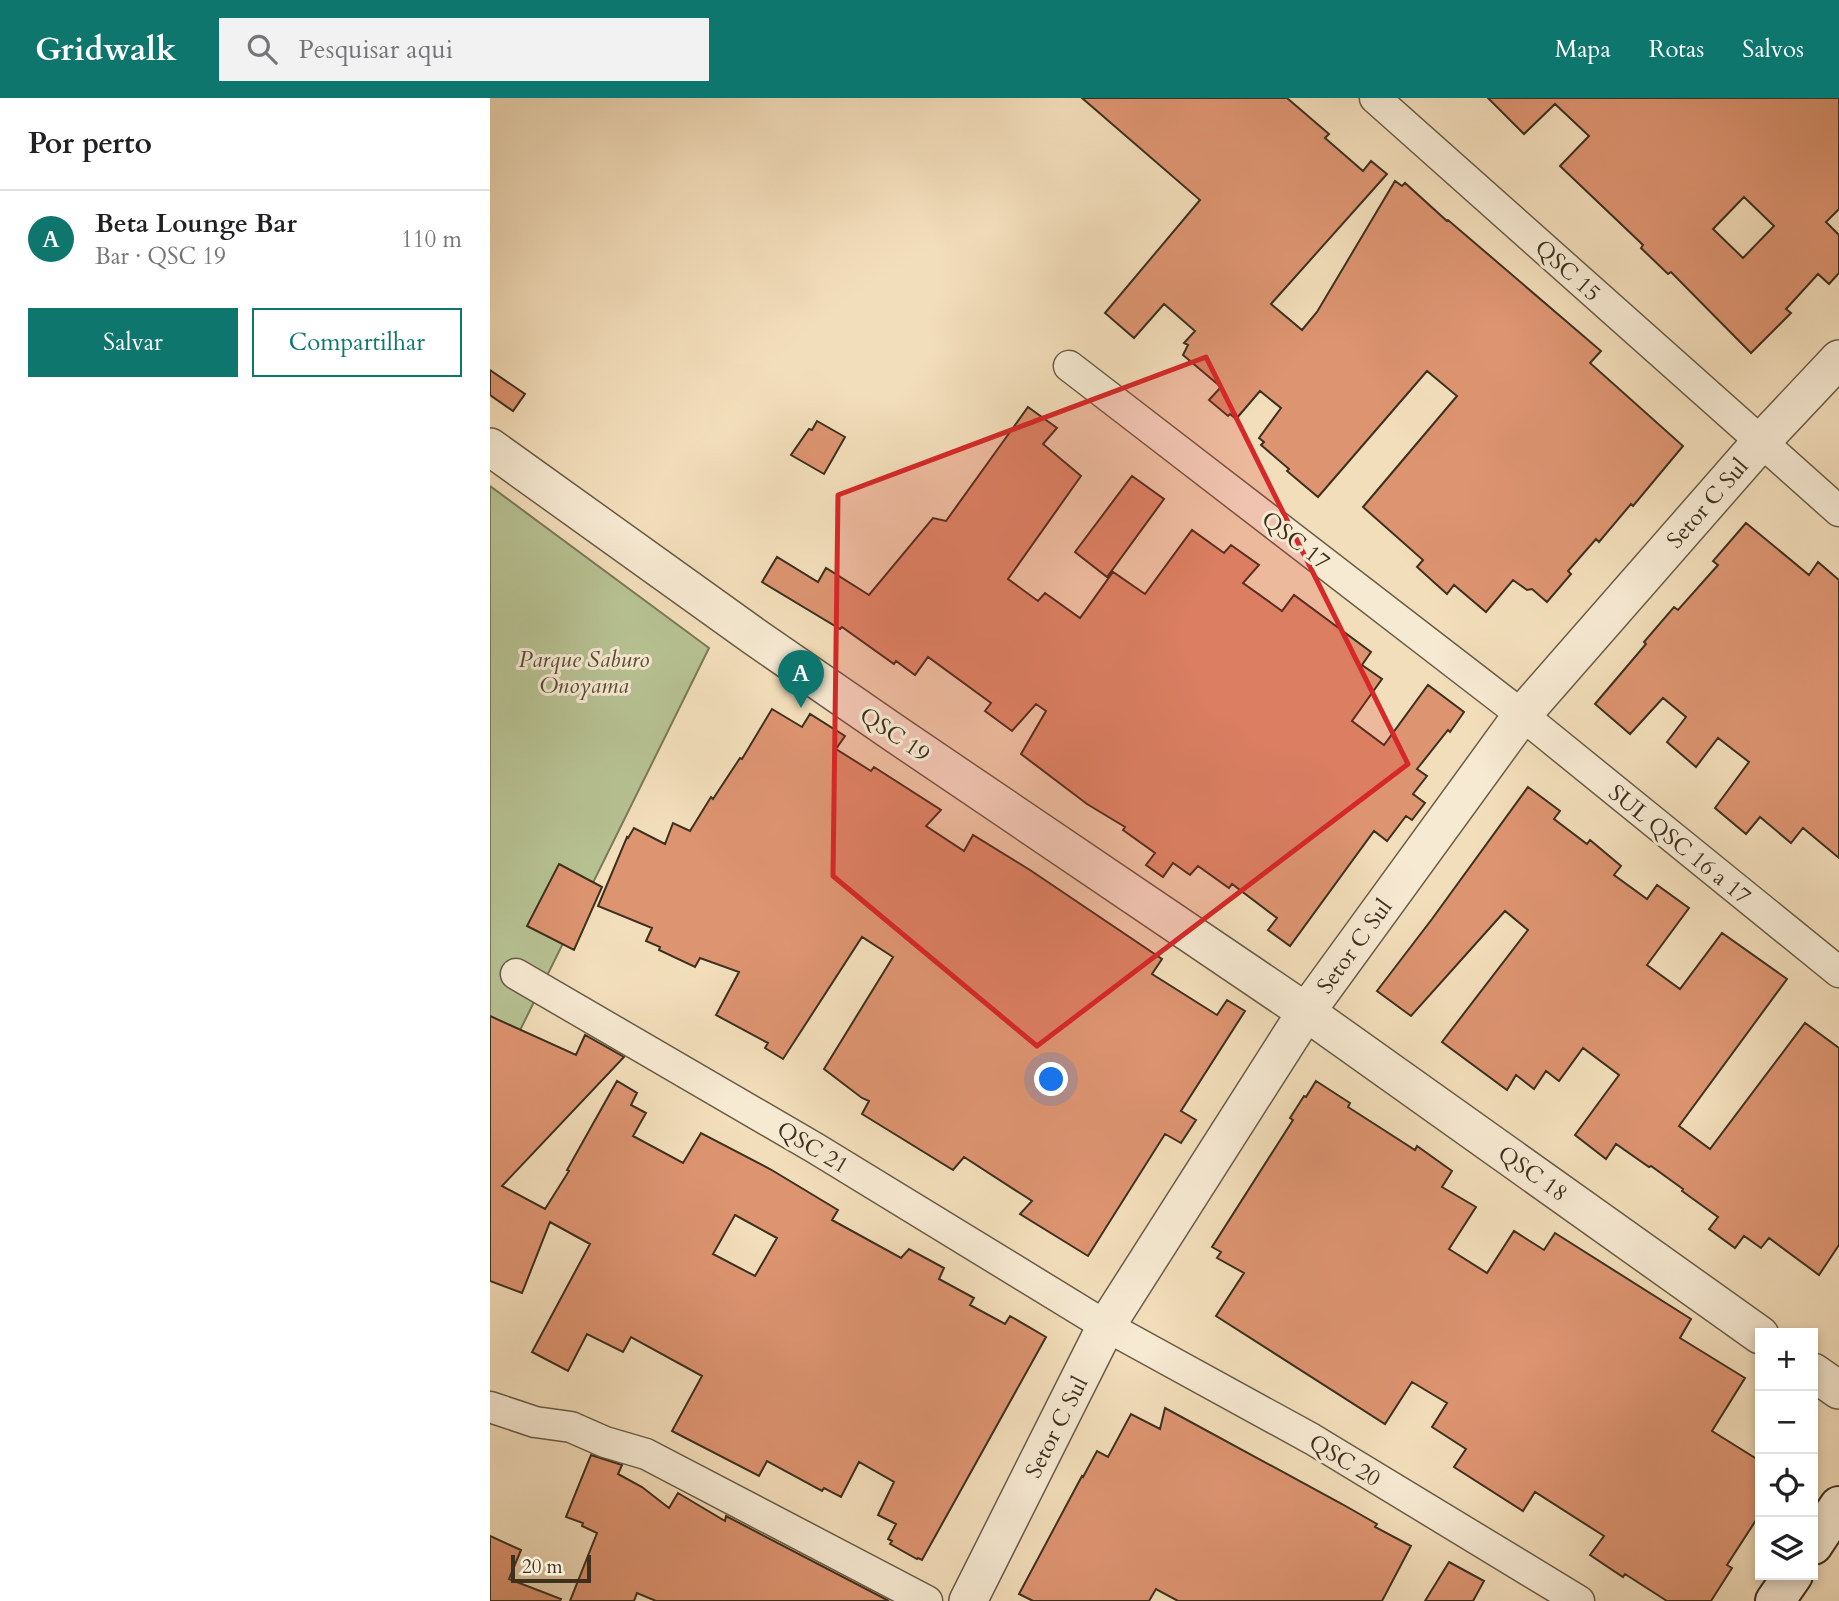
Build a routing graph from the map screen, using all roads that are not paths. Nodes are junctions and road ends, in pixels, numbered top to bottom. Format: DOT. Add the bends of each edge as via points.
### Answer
graph roads {
  1 [pos="1375,98"];
  2 [pos="1839,359"];
  3 [pos="1069,366"];
  4 [pos="1760,443"];
  5 [pos="490,447"];
  6 [pos="1839,511"];
  7 [pos="1521,715"];
  8 [pos="1839,972"];
  9 [pos="516,974"];
  10 [pos="1306,1012"];
  11 [pos="1106,1326"];
  12 [pos="1755,1331"];
  13 [pos="1818,1375"];
  14 [pos="1839,1390"];
  15 [pos="490,1406"];
  16 [pos="1839,1506"];
  17 [pos="1818,1538"];
  18 [pos="1790,1580"];
  19 [pos="926,1601"];
  20 [pos="968,1601"];
  21 [pos="1579,1601"];
  22 [pos="1775,1601"];
  1 -- 4 [label="street, QSC 15"];
  2 -- 4 [label="street, Setor C Sul"];
  3 -- 7 [label="street, QSC 17"];
  4 -- 6 [label="street, QSC 15"];
  4 -- 7 [label="street, Setor C Sul"];
  5 -- 10 [label="street, QSC 19" via="853,705"];
  7 -- 8 [label="street, SUL QSC 16 a 17"];
  7 -- 10 [label="street, Setor C Sul"];
  9 -- 11 [label="street, QSC 21" via="815,1148"];
  10 -- 11 [label="street, Setor C Sul"];
  10 -- 12 [label="street, QSC 18"];
  11 -- 20 [label="street, Setor C Sul"];
  11 -- 21 [label="street, QSC 20" via="1312,1439"];
  13 -- 14 [label="street"];
  15 -- 19 [label="street" via="646,1454"];
  16 -- 17 [label="main road"];
  18 -- 22 [label="main road"];
}
